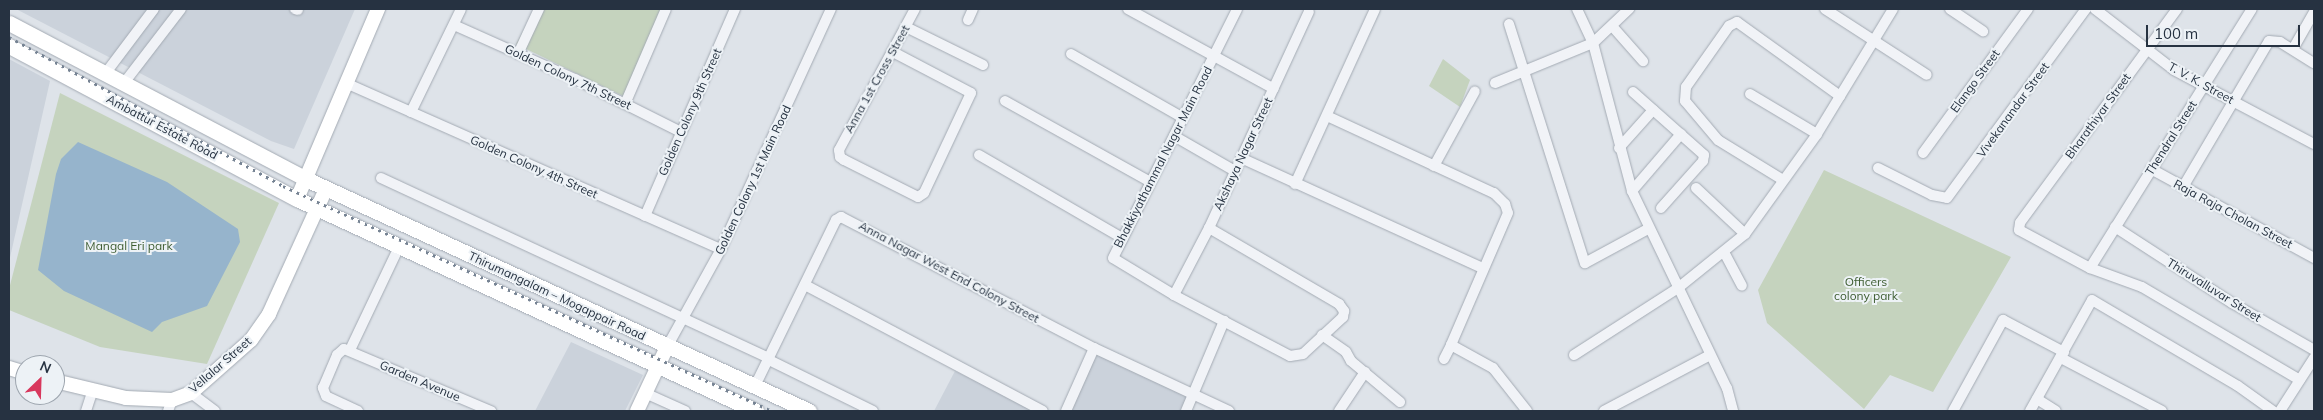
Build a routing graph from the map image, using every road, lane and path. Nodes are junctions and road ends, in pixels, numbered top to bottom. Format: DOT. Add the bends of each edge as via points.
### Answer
graph roads {
  1 [pos="154,9"];
  2 [pos="181,9"];
  3 [pos="378,9"];
  4 [pos="461,9"];
  5 [pos="539,9"];
  6 [pos="666,9"];
  7 [pos="735,9"];
  8 [pos="831,9"];
  9 [pos="915,9"];
  10 [pos="973,9"];
  11 [pos="1128,9"];
  12 [pos="1237,9"];
  13 [pos="1375,9"];
  14 [pos="1577,9"];
  15 [pos="1629,9"];
  16 [pos="1825,9"];
  17 [pos="1893,9"];
  18 [pos="1950,9"];
  19 [pos="2028,9"];
  20 [pos="2086,9"];
  21 [pos="2095,9"];
  22 [pos="2177,9"];
  23 [pos="2252,9"];
  24 [pos="1309,12"];
  25 [pos="2314,12"];
  26 [pos="968,20"];
  27 [pos="9,22"];
  28 [pos="1509,24"];
  29 [pos="454,25"];
  30 [pos="1612,26"];
  31 [pos="906,27"];
  32 [pos="1983,31"];
  33 [pos="1873,41"];
  34 [pos="1593,43"];
  35 [pos="9,46"];
  36 [pos="2147,49"];
  37 [pos="2293,50"];
  38 [pos="893,52"];
  39 [pos="518,54"];
  40 [pos="1071,54"];
  41 [pos="1214,56"];
  42 [pos="1643,62"];
  43 [pos="2314,63"];
  44 [pos="983,65"];
  45 [pos="1526,69"];
  46 [pos="105,74"];
  47 [pos="1927,75"];
  48 [pos="124,83"];
  49 [pos="1496,83"];
  50 [pos="348,84"];
  51 [pos="2203,86"];
  52 [pos="1274,89"];
  53 [pos="1475,91"];
  54 [pos="1634,92"];
  55 [pos="1750,94"];
  56 [pos="1840,96"];
  57 [pos="1005,101"];
  58 [pos="2235,103"];
  59 [pos="625,104"];
  60 [pos="1653,110"];
  61 [pos="411,112"];
  62 [pos="1327,116"];
  63 [pos="1183,118"];
  64 [pos="681,132"];
  65 [pos="1680,134"];
  66 [pos="1817,134"];
  67 [pos="1174,136"];
  68 [pos="2314,144"];
  69 [pos="1620,148"];
  70 [pos="1923,153"];
  71 [pos="980,154"];
  72 [pos="1241,158"];
  73 [pos="1434,166"];
  74 [pos="1878,168"];
  75 [pos="2151,169"];
  76 [pos="1235,171"];
  77 [pos="381,178"];
  78 [pos="306,180"];
  79 [pos="1783,180"];
  80 [pos="1149,181"];
  81 [pos="1295,184"];
  82 [pos="2183,187"];
  83 [pos="1696,188"];
  84 [pos="326,189"];
  85 [pos="1632,191"];
  86 [pos="297,199"];
  87 [pos="316,208"];
  88 [pos="1662,208"];
  89 [pos="645,216"];
  90 [pos="2115,227"];
  91 [pos="1209,228"];
  92 [pos="1648,229"];
  93 [pos="1745,234"];
  94 [pos="1122,238"];
  95 [pos="399,247"];
  96 [pos="721,250"];
  97 [pos="1724,252"];
  98 [pos="2314,258"];
  99 [pos="1482,268"];
  100 [pos="2090,268"];
  101 [pos="805,285"];
  102 [pos="1742,286"];
  103 [pos="1678,288"];
  104 [pos="1174,295"];
  105 [pos="684,319"];
  106 [pos="1224,321"];
  107 [pos="1322,335"];
  108 [pos="1451,345"];
  109 [pos="667,346"];
  110 [pos="1094,348"];
  111 [pos="350,350"];
  112 [pos="2314,350"];
  113 [pos="1574,355"];
  114 [pos="1710,355"];
  115 [pos="2062,355"];
  116 [pos="768,359"];
  117 [pos="1444,359"];
  118 [pos="2313,364"];
  119 [pos="657,366"];
  120 [pos="1365,372"];
  121 [pos="2300,380"];
  122 [pos="65,384"];
  123 [pos="755,386"];
  124 [pos="92,392"];
  125 [pos="191,393"];
  126 [pos="645,393"];
  127 [pos="1193,395"];
  128 [pos="2036,399"];
  129 [pos="1400,402"];
  130 [pos="170,406"];
  131 [pos="86,411"];
  132 [pos="216,411"];
  133 [pos="358,411"];
  134 [pos="491,411"];
  135 [pos="637,411"];
  136 [pos="685,411"];
  137 [pos="756,411"];
  138 [pos="809,411"];
  139 [pos="873,411"];
  140 [pos="1043,411"];
  141 [pos="1066,411"];
  142 [pos="1186,411"];
  143 [pos="1229,411"];
  144 [pos="1340,411"];
  145 [pos="1527,411"];
  146 [pos="1604,411"];
  147 [pos="1733,411"];
  148 [pos="1954,411"];
  149 [pos="2030,411"];
  150 [pos="2056,411"];
  151 [pos="2162,411"];
  152 [pos="2280,411"];
  1 -- 46 [label="street"];
  2 -- 48 [label="street"];
  3 -- 50 [label="street"];
  4 -- 29 [label="street"];
  5 -- 39 [label="street"];
  6 -- 59 [label="street"];
  7 -- 64 [label="street, Golden Colony 9th Street"];
  8 -- 96 [label="street, Golden Colony 1st Main Road"];
  9 -- 31 [label="street, Anna 1st Cross Street"];
  10 -- 26 [label="street"];
  11 -- 41 [label="street"];
  12 -- 41 [label="street, Bhakkiyathammal Nagar Main Road"];
  13 -- 62 [label="street"];
  14 -- 34 [label="street"];
  15 -- 30 [label="street"];
  16 -- 33 [label="street"];
  17 -- 33 [label="street"];
  18 -- 32 [label="street"];
  19 -- 70 [label="street, Elango Street"];
  20 -- 74 [label="street, Vivekanandar Street" via="1952,194 1946,198 1932,195"];
  21 -- 36 [label="street, T. V. K. Street"];
  22 -- 36 [label="street, Bharathiyar Street"];
  23 -- 51 [label="street, Thendral Street"];
  24 -- 52 [label="street, Akshaya Nagar Street"];
  25 -- 37 [label="street"];
  27 -- 46 [label="main road, Ambattur Estate Road"];
  28 -- 45 [label="street"];
  29 -- 39 [label="street, Golden Colony 7th Street"];
  29 -- 61 [label="street"];
  30 -- 34 [label="street"];
  30 -- 42 [label="street"];
  31 -- 38 [label="street, Anna 1st Cross Street"];
  31 -- 44 [label="street"];
  33 -- 47 [label="street"];
  33 -- 56 [label="street"];
  34 -- 45 [label="street"];
  34 -- 69 [label="street"];
  35 -- 86 [label="main road, Ambattur Estate Road"];
  36 -- 51 [label="street, T. V. K. Street" via="2174,70"];
  36 -- 100 [label="street, Bharathiyar Street" via="2020,223 2020,233"];
  37 -- 43 [label="street"];
  37 -- 58 [label="street" via="2276,40 2269,41"];
  38 -- 38 [label="street, Anna 1st Cross Street" via="839,150 840,157 914,197 922,197 971,93"];
  39 -- 59 [label="street, Golden Colony 7th Street"];
  40 -- 63 [label="street"];
  41 -- 52 [label="street"];
  41 -- 63 [label="street, Bhakkiyathammal Nagar Main Road"];
  45 -- 49 [label="street"];
  45 -- 92 [label="street" via="1585,263"];
  46 -- 48 [label="main road, Ambattur Estate Road"];
  48 -- 78 [label="main road, Ambattur Estate Road"];
  50 -- 61 [label="street, Golden Colony 4th Street"];
  50 -- 78 [label="street"];
  51 -- 58 [label="street, T. V. K. Street"];
  51 -- 75 [label="street, Thendral Street"];
  52 -- 72 [label="street, Akshaya Nagar Street"];
  53 -- 73 [label="street"];
  54 -- 60 [label="street"];
  55 -- 66 [label="street"];
  56 -- 66 [label="street"];
  56 -- 79 [label="street" via="1737,22 1729,26 1686,87 1685,101 1718,140"];
  57 -- 80 [label="street"];
  58 -- 68 [label="street, T. V. K. Street"];
  58 -- 82 [label="street"];
  59 -- 64 [label="street, Golden Colony 7th Street"];
  60 -- 65 [label="street"];
  60 -- 69 [label="street"];
  61 -- 89 [label="street, Golden Colony 4th Street"];
  62 -- 73 [label="street"];
  62 -- 81 [label="street"];
  63 -- 67 [label="street, Bhakkiyathammal Nagar Main Road"];
  64 -- 89 [label="street, Golden Colony 9th Street"];
  65 -- 85 [label="street"];
  65 -- 88 [label="street" via="1705,158"];
  66 -- 79 [label="street"];
  67 -- 76 [label="street"];
  67 -- 80 [label="street, Bhakkiyathammal Nagar Main Road"];
  69 -- 85 [label="street"];
  71 -- 94 [label="street"];
  72 -- 76 [label="street, Akshaya Nagar Street"];
  72 -- 81 [label="street"];
  73 -- 99 [label="street" via="1494,193 1505,204 1508,213"];
  75 -- 82 [label="street, Raja Raja Cholan Street"];
  75 -- 90 [label="street, Thendral Street"];
  76 -- 91 [label="street, Akshaya Nagar Street"];
  77 -- 105 [label="street"];
  78 -- 84 [label="main road, Thirumangalam – Mogappair Road"];
  78 -- 86 [label="street"];
  79 -- 93 [label="street"];
  80 -- 94 [label="street, Bhakkiyathammal Nagar Main Road"];
  81 -- 99 [label="street"];
  82 -- 98 [label="street, Raja Raja Cholan Street"];
  83 -- 93 [label="street"];
  84 -- 87 [label="street, Vellalar Street"];
  84 -- 109 [label="main road, Thirumangalam – Mogappair Road"];
  85 -- 92 [label="street"];
  86 -- 87 [label="main road, Ambattur Estate Road"];
  87 -- 95 [label="main road, Thirumangalam – Mogappair Road"];
  87 -- 125 [label="street, Vellalar Street" via="270,314 251,340"];
  89 -- 96 [label="street, Golden Colony 4th Street"];
  90 -- 100 [label="street, Thendral Street"];
  90 -- 112 [label="street, Thiruvalluvar Street" via="2232,303"];
  91 -- 104 [label="street, Akshaya Nagar Street"];
  91 -- 107 [label="street" via="1339,304 1344,311 1343,317"];
  92 -- 103 [label="street"];
  93 -- 97 [label="street"];
  94 -- 104 [label="street, Bhakkiyathammal Nagar Main Road" via="1113,258"];
  95 -- 111 [label="street"];
  95 -- 119 [label="main road, Thirumangalam – Mogappair Road"];
  96 -- 105 [label="street, Golden Colony 1st Main Road"];
  97 -- 102 [label="street"];
  97 -- 103 [label="street"];
  99 -- 108 [label="street"];
  100 -- 121 [label="street" via="2142,287"];
  101 -- 110 [label="street, Anna Nagar West End Colony Street" via="836,220 844,217"];
  101 -- 116 [label="street, Anna Nagar West End Colony Street"];
  101 -- 140 [label="street"];
  103 -- 113 [label="street"];
  103 -- 114 [label="street"];
  104 -- 106 [label="street"];
  105 -- 109 [label="street, Golden Colony 1st Main Road"];
  105 -- 116 [label="street"];
  106 -- 107 [label="street" via="1290,356 1304,354"];
  106 -- 127 [label="street"];
  107 -- 120 [label="street" via="1346,352"];
  108 -- 117 [label="street"];
  108 -- 145 [label="street" via="1493,368"];
  109 -- 119 [label="street"];
  109 -- 123 [label="main road, Thirumangalam – Mogappair Road"];
  110 -- 127 [label="street, Anna Nagar West End Colony Street"];
  110 -- 141 [label="street"];
  111 -- 133 [label="street" via="344,349 337,355 323,384 326,396"];
  111 -- 134 [label="street, Garden Avenue"];
  114 -- 146 [label="street"];
  114 -- 147 [label="street" via="1733,402"];
  115 -- 128 [label="street"];
  115 -- 148 [label="street" via="2003,320"];
  115 -- 151 [label="street"];
  115 -- 152 [label="street" via="2092,300"];
  116 -- 123 [label="street, Anna Nagar West End Colony Street"];
  116 -- 139 [label="street"];
  118 -- 121 [label="street"];
  119 -- 126 [label="street"];
  119 -- 137 [label="main road, Thirumangalam – Mogappair Road"];
  120 -- 129 [label="street"];
  120 -- 144 [label="street"];
  121 -- 152 [label="street"];
  122 -- 124 [label="street, Vellalar Street"];
  123 -- 138 [label="main road, Thirumangalam – Mogappair Road"];
  124 -- 130 [label="street, Vellalar Street"];
  124 -- 131 [label="street"];
  125 -- 130 [label="street, Vellalar Street"];
  125 -- 132 [label="street"];
  126 -- 135 [label="street"];
  126 -- 136 [label="street"];
  127 -- 142 [label="street"];
  127 -- 143 [label="street, Anna Nagar West End Colony Street"];
  128 -- 149 [label="street"];
  128 -- 150 [label="street"];
}
